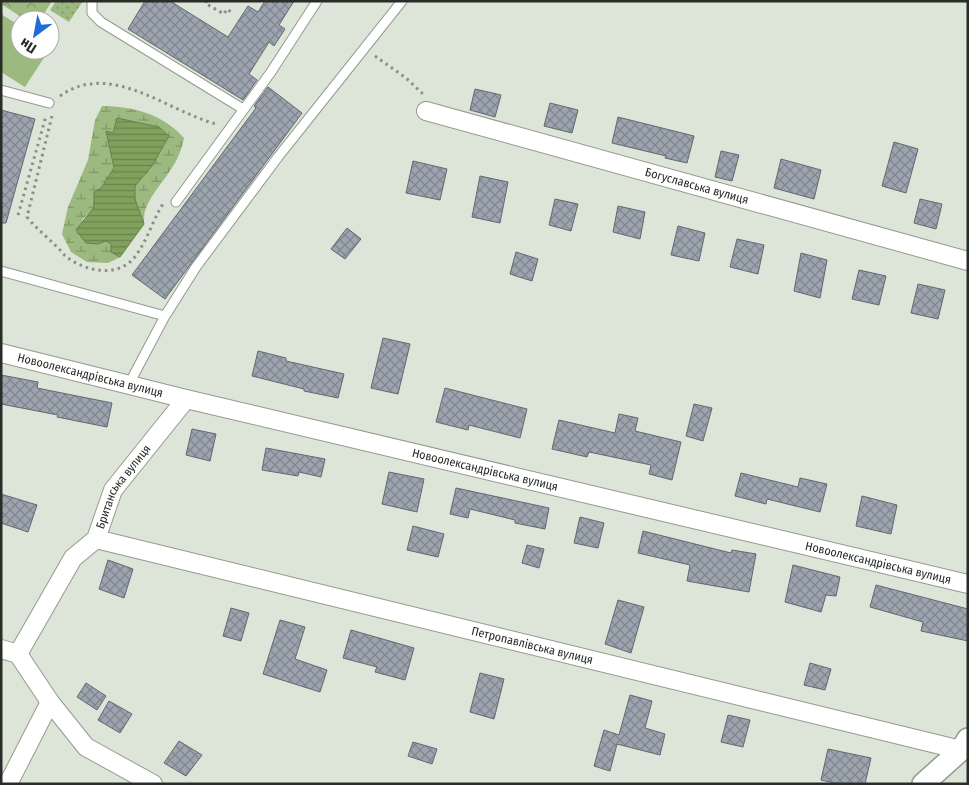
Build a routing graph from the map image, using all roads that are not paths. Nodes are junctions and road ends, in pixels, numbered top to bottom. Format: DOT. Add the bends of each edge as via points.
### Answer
graph roads {
  1 [pos="92,1"];
  2 [pos="317,1"];
  3 [pos="402,1"];
  4 [pos="1,90"];
  5 [pos="49,103"];
  6 [pos="243,108"];
  7 [pos="426,111"];
  8 [pos="177,200"];
  9 [pos="968,261"];
  10 [pos="1,271"];
  11 [pos="165,316"];
  12 [pos="1,353"];
  13 [pos="129,384"];
  14 [pos="186,398"];
  15 [pos="96,539"];
  16 [pos="968,584"];
  17 [pos="10,652"];
  18 [pos="50,702"];
  19 [pos="966,747"];
  20 [pos="8,784"];
  21 [pos="153,784"];
  22 [pos="923,784"];
  1 -- 6 [label="lane" via="92,13 101,22"];
  2 -- 6 [label="lane" via="271,72"];
  3 -- 11 [label="lane" via="278,157 196,268"];
  4 -- 5 [label="lane"];
  6 -- 8 [label="lane"];
  7 -- 9 [label="street, Богуславська вулиця"];
  10 -- 11 [label="lane"];
  11 -- 13 [label="lane"];
  12 -- 13 [label="street, Новоолександрівська вулиця"];
  13 -- 14 [label="street, Новоолександрівська вулиця"];
  14 -- 15 [label="street, Британська вулиця" via="113,490"];
  14 -- 16 [label="street, Новоолександрівська вулиця"];
  15 -- 17 [label="street, Британська вулиця" via="73,558"];
  15 -- 19 [label="street, Петропавлівська вулиця"];
  17 -- 18 [label="street, Британська вулиця"];
  18 -- 20 [label="street"];
  18 -- 21 [label="street, Британська вулиця" via="86,747"];
  19 -- 22 [label="street"];
}
